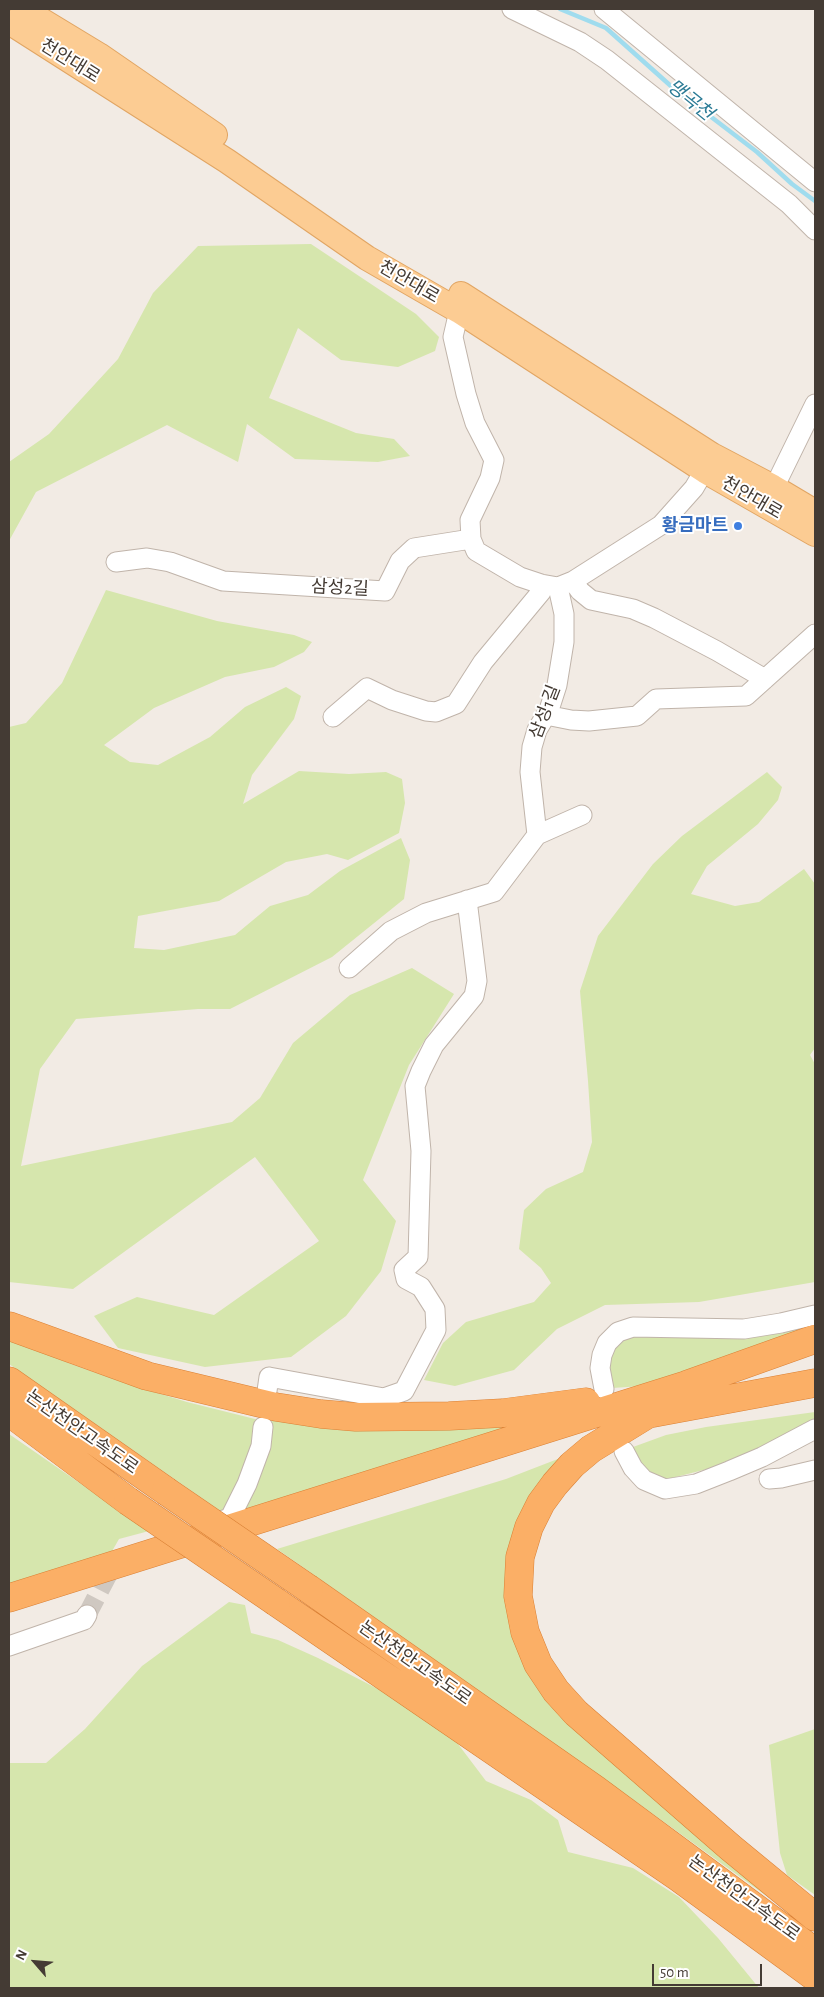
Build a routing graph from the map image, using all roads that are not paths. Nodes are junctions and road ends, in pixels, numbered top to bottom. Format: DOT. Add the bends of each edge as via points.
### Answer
graph roads {
  1 [pos="23,9"];
  2 [pos="512,9"];
  3 [pos="604,9"];
  4 [pos="9,22"];
  5 [pos="815,182"];
  6 [pos="815,230"];
  7 [pos="459,311"];
  8 [pos="815,404"];
  9 [pos="709,463"];
  10 [pos="769,496"];
  11 [pos="815,512"];
  12 [pos="815,534"];
  13 [pos="471,539"];
  14 [pos="116,562"];
  15 [pos="559,584"];
  16 [pos="815,634"];
  17 [pos="765,679"];
  18 [pos="546,715"];
  19 [pos="333,717"];
  20 [pos="582,815"];
  21 [pos="538,835"];
  22 [pos="466,900"];
  23 [pos="349,968"];
  24 [pos="815,1315"];
  25 [pos="9,1326"];
  26 [pos="815,1340"];
  27 [pos="9,1381"];
  28 [pos="815,1384"];
  29 [pos="686,1385"];
  30 [pos="604,1389"];
  31 [pos="268,1391"];
  32 [pos="9,1412"];
  33 [pos="648,1414"];
  34 [pos="9,1416"];
  35 [pos="263,1427"];
  36 [pos="815,1429"];
  37 [pos="45,1439"];
  38 [pos="624,1451"];
  39 [pos="815,1470"];
  40 [pos="769,1479"];
  41 [pos="117,1558"];
  42 [pos="9,1598"];
  43 [pos="9,1614"];
  44 [pos="87,1615"];
  45 [pos="9,1646"];
  46 [pos="815,1917"];
  47 [pos="815,1952"];
  48 [pos="815,1977"];
  1 -- 9 [label="main road, 천안대로" via="99,55 374,243 488,310"];
  2 -- 6 [label="lane" via="580,42 607,60 789,204"];
  3 -- 5 [label="lane"];
  4 -- 7 [label="main road, 천안대로" via="227,161 367,258"];
  7 -- 9 [label="main road, 천안대로"];
  7 -- 13 [label="lane" via="453,337 466,394 475,423 494,460 490,478 470,520"];
  8 -- 10 [label="lane"];
  9 -- 10 [label="main road, 천안대로"];
  9 -- 15 [label="lane" via="694,488 661,525"];
  10 -- 11 [label="main road, 천안대로"];
  10 -- 12 [label="main road, 천안대로"];
  13 -- 14 [label="lane, 삼성2길" via="414,548 400,561 384,590 223,581 170,562 147,558"];
  13 -- 15 [label="lane" via="476,551 520,577"];
  15 -- 17 [label="lane" via="580,591 591,600 633,609 654,618"];
  15 -- 18 [label="lane, 삼성1길" via="564,642 558,685"];
  15 -- 19 [label="lane" via="541,592 483,662 456,704 436,712 426,711 367,688"];
  16 -- 17 [label="lane"];
  17 -- 18 [label="lane" via="746,696 656,700 637,716 589,721"];
  18 -- 21 [label="lane, 삼성1길" via="532,747 530,772"];
  20 -- 21 [label="lane"];
  21 -- 22 [label="lane" via="494,892"];
  22 -- 23 [label="lane" via="426,913 391,931"];
  22 -- 31 [label="lane" via="477,982 474,996 434,1045 416,1086 422,1151 418,1257 404,1270 406,1279 421,1287 435,1309 436,1330 404,1391 384,1398 269,1378"];
  24 -- 30 [label="lane" via="744,1328 633,1327 618,1332 608,1343 600,1368"];
  25 -- 29 [label="highway" via="147,1376 276,1406 356,1417 503,1413"];
  26 -- 29 [label="highway"];
  27 -- 47 [label="highway, 논산천안고속도로, bridge" via="596,1790"];
  28 -- 33 [label="highway"];
  29 -- 42 [label="highway"];
  32 -- 37 [label="highway, 논산천안고속도로"];
  33 -- 43 [label="highway"];
  33 -- 46 [label="highway" via="591,1449 555,1484 542,1503 529,1527 520,1557 518,1596 525,1632 538,1664 576,1713"];
  34 -- 37 [label="highway"];
  35 -- 41 [label="lane" via="261,1446 230,1518 123,1549"];
  36 -- 38 [label="lane" via="730,1471 696,1484 666,1489 644,1480"];
  37 -- 48 [label="highway, 논산천안고속도로, bridge" via="128,1501 678,1877"];
  39 -- 40 [label="lane"];
  44 -- 45 [label="lane" via="84,1620"];
}
